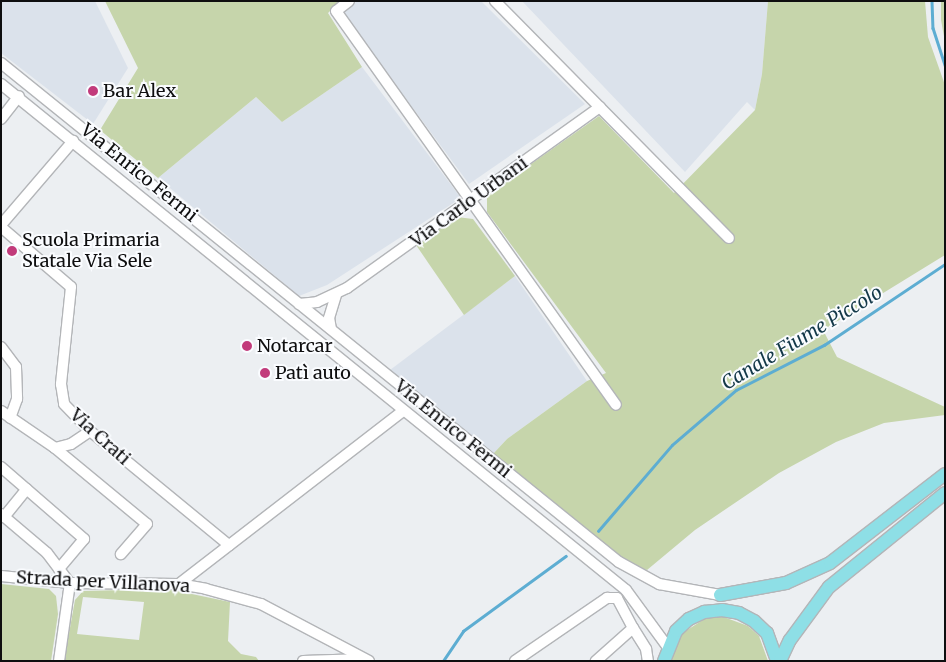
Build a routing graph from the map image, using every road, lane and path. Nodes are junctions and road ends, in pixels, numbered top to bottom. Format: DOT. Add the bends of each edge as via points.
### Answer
graph roads {
  1 [pos="349,1"];
  2 [pos="495,1"];
  3 [pos="1,63"];
  4 [pos="1,84"];
  5 [pos="19,96"];
  6 [pos="600,106"];
  7 [pos="1,119"];
  8 [pos="73,141"];
  9 [pos="471,202"];
  10 [pos="1,226"];
  11 [pos="729,238"];
  12 [pos="336,296"];
  13 [pos="299,304"];
  14 [pos="331,329"];
  15 [pos="1,347"];
  16 [pos="616,405"];
  17 [pos="1,411"];
  18 [pos="402,411"];
  19 [pos="10,418"];
  20 [pos="90,431"];
  21 [pos="55,448"];
  22 [pos="1,467"];
  23 [pos="945,474"];
  24 [pos="27,489"];
  25 [pos="945,493"];
  26 [pos="3,516"];
  27 [pos="229,545"];
  28 [pos="121,554"];
  29 [pos="59,569"];
  30 [pos="1,576"];
  31 [pos="70,583"];
  32 [pos="179,584"];
  33 [pos="720,595"];
  34 [pos="704,612"];
  35 [pos="739,613"];
  36 [pos="633,628"];
  37 [pos="667,646"];
  38 [pos="367,660"];
  39 [pos="59,661"];
  40 [pos="303,661"];
  41 [pos="515,661"];
  42 [pos="596,661"];
  43 [pos="648,661"];
  44 [pos="664,661"];
  45 [pos="779,661"];
  1 -- 9 [label="street" via="336,11"];
  2 -- 6 [label="street"];
  3 -- 13 [label="street, Via Enrico Fermi"];
  4 -- 5 [label="street, Via Enrico Fermi"];
  5 -- 7 [label="street"];
  5 -- 8 [label="street, Via Enrico Fermi"];
  6 -- 9 [label="street, Via Carlo Urbani"];
  6 -- 11 [label="street"];
  8 -- 10 [label="street"];
  8 -- 18 [label="street, Via Enrico Fermi"];
  9 -- 12 [label="street, Via Carlo Urbani"];
  9 -- 16 [label="street"];
  10 -- 20 [label="street, Via Crati" via="71,287 62,391 64,404"];
  12 -- 13 [label="street, Via Carlo Urbani"];
  12 -- 14 [label="street" via="329,318"];
  13 -- 14 [label="street, Via Enrico Fermi"];
  14 -- 33 [label="street, Via Enrico Fermi" via="619,562 659,584"];
  15 -- 19 [label="street" via="16,367 17,399"];
  17 -- 19 [label="street"];
  18 -- 27 [label="street, Via Enrico Fermi"];
  18 -- 37 [label="street, Via Enrico Fermi" via="626,590"];
  19 -- 21 [label="street"];
  20 -- 21 [label="street" via="70,444"];
  20 -- 27 [label="street, Via Crati"];
  21 -- 28 [label="street" via="147,524"];
  22 -- 24 [label="street"];
  23 -- 33 [label="main road, Via Enrico Fermi" via="830,563 786,583"];
  24 -- 26 [label="street"];
  24 -- 29 [label="street" via="84,538"];
  25 -- 45 [label="main road" via="829,587 790,640"];
  26 -- 29 [label="street" via="47,554"];
  27 -- 32 [label="street, Via Enrico Fermi"];
  29 -- 31 [label="street"];
  30 -- 31 [label="street, Strada per Villanova"];
  31 -- 32 [label="street, Strada per Villanova"];
  31 -- 39 [label="street"];
  32 -- 38 [label="street, Strada per Villanova" via="250,599"];
  33 -- 34 [label="main road"];
  33 -- 35 [label="main road"];
  34 -- 35 [label="main road" via="722,610"];
  34 -- 37 [label="main road" via="689,619"];
  35 -- 45 [label="main road" via="767,633"];
  36 -- 41 [label="street" via="620,600 612,597"];
  36 -- 42 [label="street"];
  36 -- 43 [label="street" via="646,649"];
  37 -- 44 [label="main road"];
  38 -- 40 [label="street"];
}
